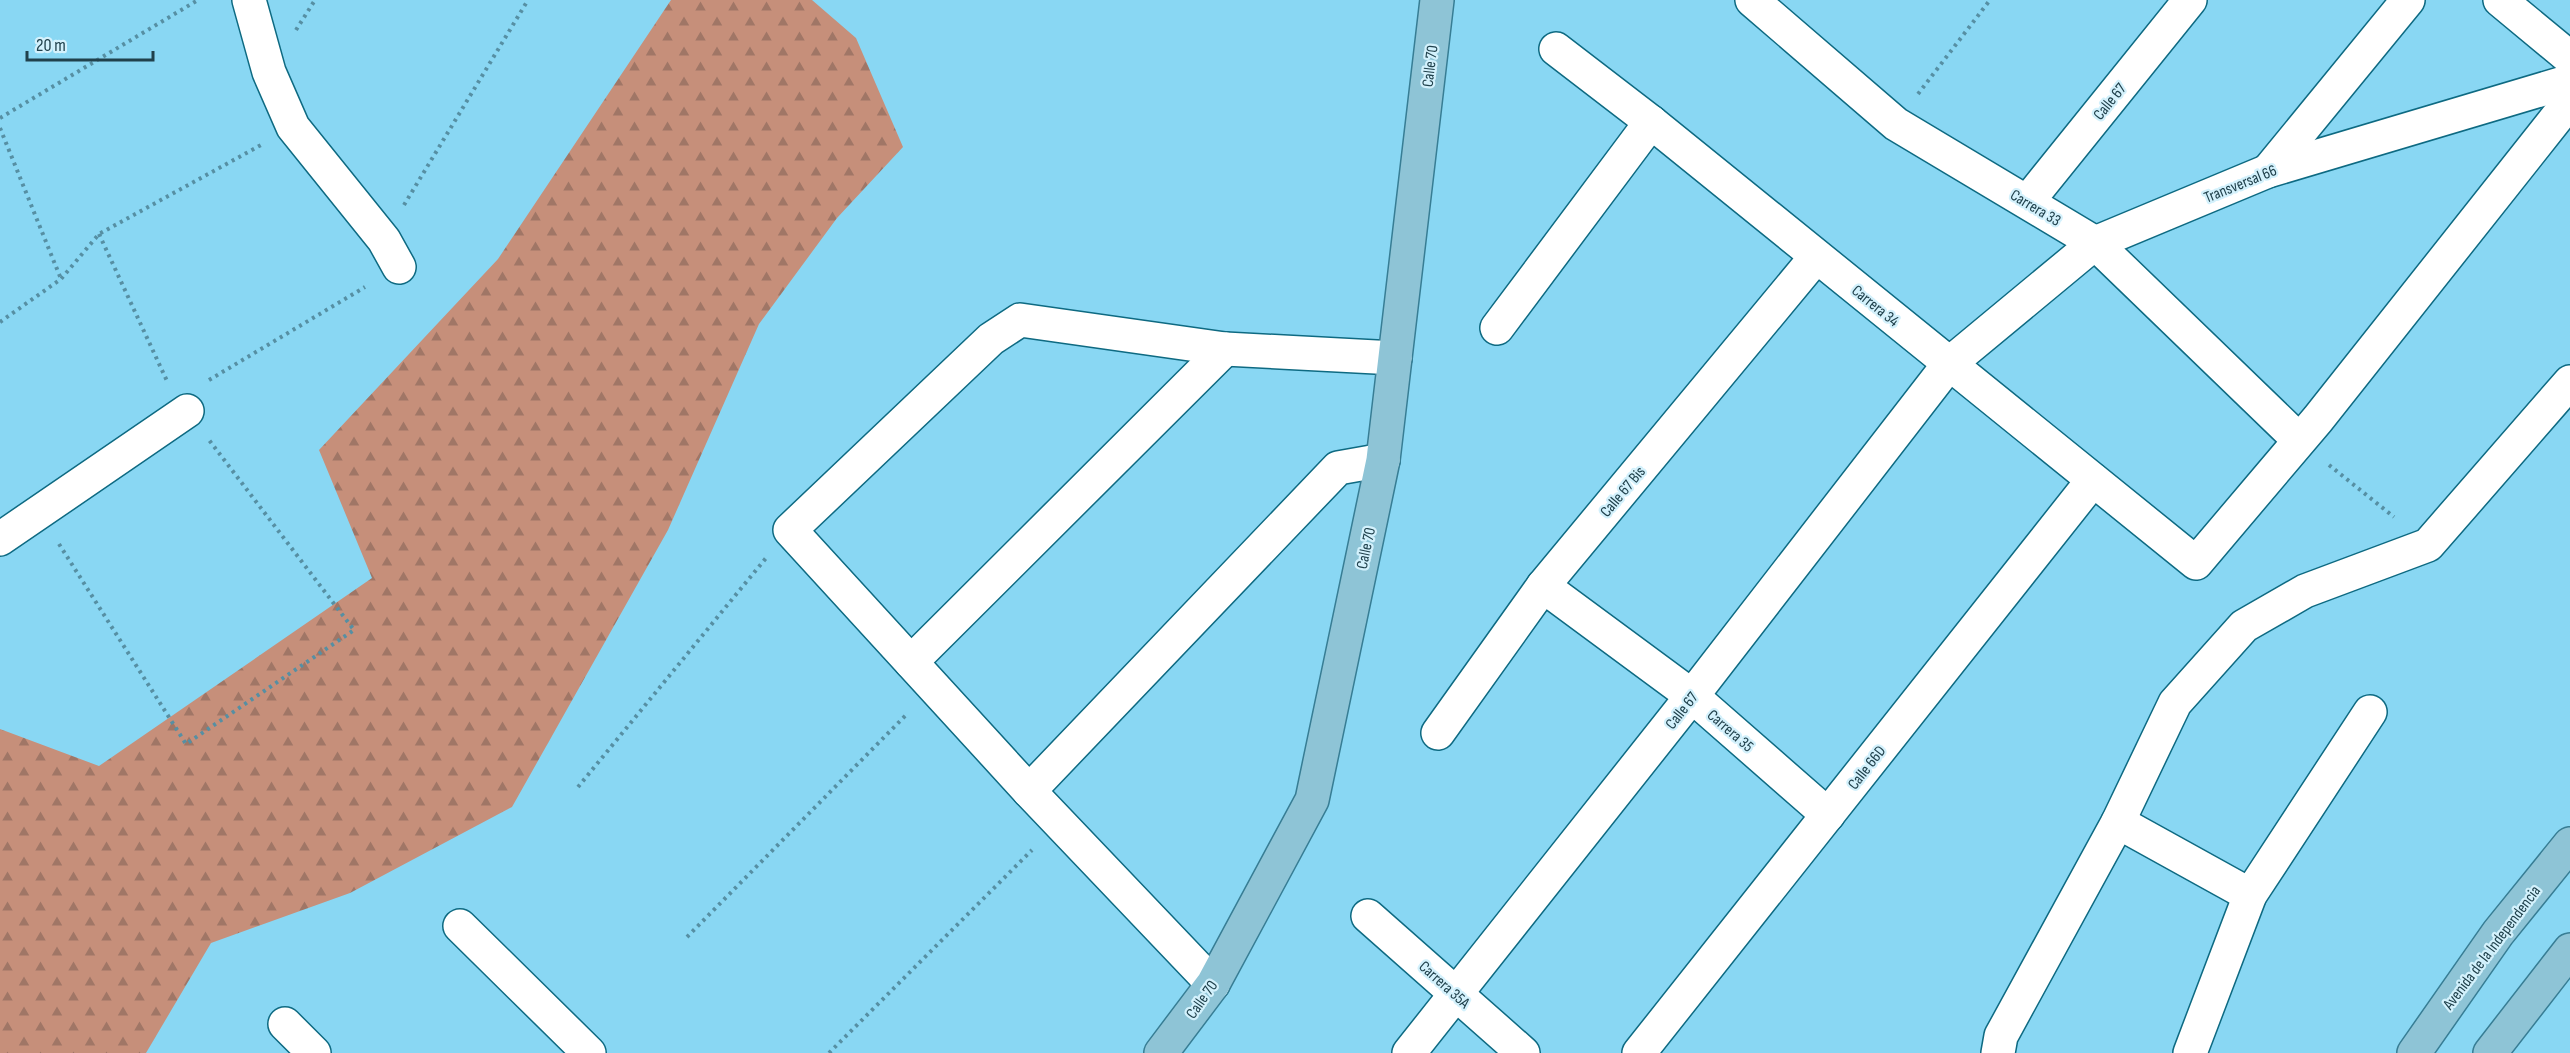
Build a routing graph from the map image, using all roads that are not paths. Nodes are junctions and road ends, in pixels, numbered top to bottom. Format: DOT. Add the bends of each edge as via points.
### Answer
graph roads {
  1 [pos="249,0"];
  2 [pos="1437,0"];
  3 [pos="2190,0"];
  4 [pos="2408,0"];
  5 [pos="2500,0"];
  6 [pos="1764,3"];
  7 [pos="1556,49"];
  8 [pos="2570,58"];
  9 [pos="2570,81"];
  10 [pos="2570,101"];
  11 [pos="1651,122"];
  12 [pos="2268,171"];
  13 [pos="2028,201"];
  14 [pos="2095,243"];
  15 [pos="392,253"];
  16 [pos="1816,257"];
  17 [pos="1497,328"];
  18 [pos="1225,349"];
  19 [pos="1395,358"];
  20 [pos="1950,364"];
  21 [pos="2570,382"];
  22 [pos="188,411"];
  23 [pos="2299,440"];
  24 [pos="1383,460"];
  25 [pos="2093,480"];
  26 [pos="0,539"];
  27 [pos="1543,586"];
  28 [pos="911,662"];
  29 [pos="1692,696"];
  30 [pos="2370,712"];
  31 [pos="1438,733"];
  32 [pos="1029,791"];
  33 [pos="1828,815"];
  34 [pos="2118,822"];
  35 [pos="2570,844"];
  36 [pos="2250,896"];
  37 [pos="1368,916"];
  38 [pos="460,926"];
  39 [pos="2564,960"];
  40 [pos="1213,984"];
  41 [pos="1456,994"];
  42 [pos="285,1024"];
  43 [pos="1995,1047"];
  44 [pos="314,1053"];
  45 [pos="589,1053"];
  46 [pos="1161,1053"];
  47 [pos="1409,1053"];
  48 [pos="1522,1053"];
  49 [pos="1639,1053"];
  50 [pos="2190,1053"];
  51 [pos="2414,1053"];
  52 [pos="2490,1053"];
  1 -- 15 [label="street" via="269,72 293,127"];
  2 -- 19 [label="main road, Calle 70"];
  3 -- 13 [label="street, Calle 67"];
  4 -- 12 [label="street"];
  5 -- 8 [label="street"];
  6 -- 13 [label="street, Carrera 33" via="1896,124"];
  7 -- 11 [label="street, Carrera 34"];
  9 -- 12 [label="street, Transversal 66"];
  10 -- 23 [label="street"];
  11 -- 16 [label="street, Carrera 34"];
  11 -- 17 [label="street"];
  12 -- 14 [label="street, Transversal 66"];
  13 -- 14 [label="street, Carrera 33"];
  14 -- 20 [label="street, Transversal 66"];
  14 -- 23 [label="street, Carrera 33"];
  16 -- 20 [label="street, Carrera 34"];
  16 -- 27 [label="street, Calle 67 Bis"];
  18 -- 19 [label="street"];
  18 -- 28 [label="street"];
  18 -- 28 [label="street" via="1020,320 991,339 790,530"];
  19 -- 24 [label="main road, Calle 70"];
  20 -- 25 [label="street, Carrera 34"];
  20 -- 29 [label="street, Calle 67"];
  21 -- 34 [label="street" via="2428,545 2305,591 2244,626 2175,703"];
  22 -- 26 [label="street"];
  23 -- 25 [label="street, Carrera 34" via="2196,563"];
  24 -- 32 [label="street" via="1338,468"];
  24 -- 40 [label="main road, Calle 70" via="1312,800"];
  25 -- 33 [label="street, Calle 66D"];
  27 -- 29 [label="street, Carrera 35"];
  27 -- 31 [label="street, Calle 67 Bis"];
  28 -- 32 [label="street"];
  29 -- 33 [label="street, Carrera 35"];
  29 -- 41 [label="street, Calle 67"];
  30 -- 36 [label="street"];
  32 -- 40 [label="street"];
  33 -- 49 [label="street, Calle 66D"];
  34 -- 36 [label="street"];
  34 -- 43 [label="street"];
  35 -- 51 [label="main road, Avenida de la Independencia" via="2498,933"];
  36 -- 50 [label="street"];
  37 -- 41 [label="street, Carrera 35A"];
  38 -- 45 [label="street"];
  39 -- 52 [label="main road"];
  40 -- 46 [label="main road, Calle 70"];
  41 -- 47 [label="street, Calle 67"];
  41 -- 48 [label="street, Carrera 35A"];
  42 -- 44 [label="street"];
}
